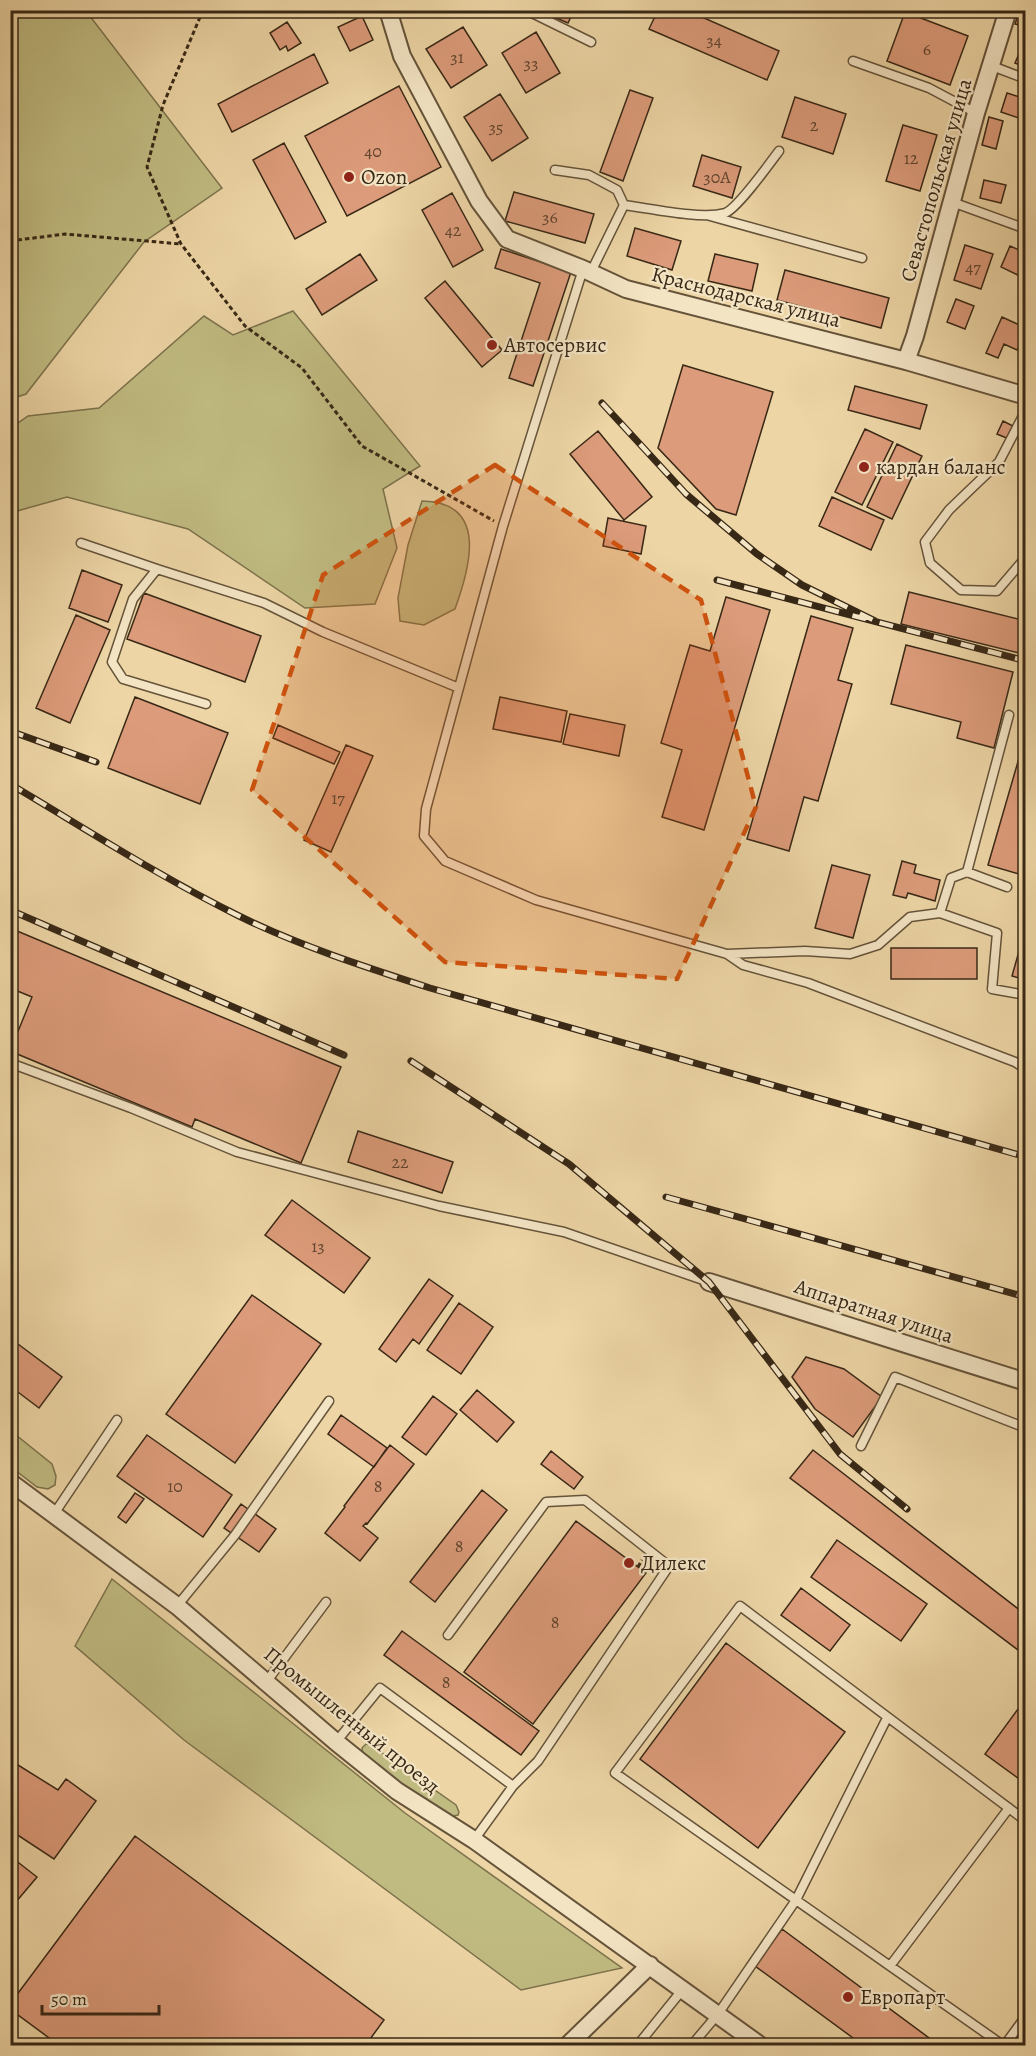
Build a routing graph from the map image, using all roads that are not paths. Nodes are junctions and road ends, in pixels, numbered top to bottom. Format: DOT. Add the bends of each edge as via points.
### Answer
graph roads {
  1 [pos="388,10"];
  2 [pos="530,10"];
  3 [pos="1008,10"];
  4 [pos="591,42"];
  5 [pos="853,61"];
  6 [pos="992,66"];
  7 [pos="1026,79"];
  8 [pos="976,113"];
  9 [pos="779,151"];
  10 [pos="555,170"];
  11 [pos="952,202"];
  12 [pos="624,205"];
  13 [pos="707,215"];
  14 [pos="1026,229"];
  15 [pos="862,258"];
  16 [pos="587,270"];
  17 [pos="906,361"];
  18 [pos="1026,396"];
  19 [pos="1026,410"];
  20 [pos="81,543"];
  21 [pos="1026,557"];
  22 [pos="157,569"];
  23 [pos="459,688"];
  24 [pos="206,704"];
  25 [pos="1009,715"];
  26 [pos="967,872"];
  27 [pos="1007,887"];
  28 [pos="940,914"];
  29 [pos="727,954"];
  30 [pos="1026,996"];
  31 [pos="10,1063"];
  32 [pos="1026,1069"];
  33 [pos="709,1282"];
  34 [pos="1026,1382"];
  35 [pos="329,1401"];
  36 [pos="117,1420"];
  37 [pos="1026,1428"];
  38 [pos="861,1446"];
  39 [pos="10,1482"];
  40 [pos="54,1514"];
  41 [pos="326,1602"];
  42 [pos="177,1606"];
  43 [pos="448,1635"];
  44 [pos="267,1681"];
  45 [pos="887,1718"];
  46 [pos="336,1742"];
  47 [pos="513,1786"];
  48 [pos="1009,1808"];
  49 [pos="1026,1821"];
  50 [pos="474,1840"];
  51 [pos="796,1900"];
  52 [pos="650,1965"];
  53 [pos="890,1966"];
  54 [pos="683,1989"];
  55 [pos="718,2014"];
  56 [pos="1026,2016"];
  57 [pos="567,2046"];
  58 [pos="638,2046"];
  59 [pos="691,2046"];
  60 [pos="761,2046"];
  61 [pos="1004,2046"];
  1 -- 16 [label="street, Краснодарская улица" via="402,56 478,201 507,239"];
  2 -- 4 [label="lane"];
  3 -- 6 [label="street, Севастопольская улица"];
  5 -- 8 [label="lane" via="929,88"];
  6 -- 7 [label="lane"];
  6 -- 8 [label="street, Севастопольская улица"];
  8 -- 11 [label="street, Севастопольская улица"];
  9 -- 13 [label="lane" via="727,212"];
  10 -- 12 [label="lane" via="589,175 618,190"];
  11 -- 14 [label="lane"];
  11 -- 17 [label="street, Севастопольская улица"];
  12 -- 13 [label="lane"];
  12 -- 16 [label="lane"];
  13 -- 15 [label="lane"];
  16 -- 17 [label="street, Краснодарская улица" via="626,289"];
  16 -- 23 [label="lane" via="503,526"];
  17 -- 18 [label="street, Краснодарская улица"];
  19 -- 21 [label="lane" via="999,462 949,510 925,542 930,563 961,590 997,591"];
  20 -- 22 [label="lane"];
  22 -- 23 [label="lane" via="264,603 323,632"];
  22 -- 24 [label="lane" via="133,599 112,662 123,679"];
  23 -- 29 [label="lane" via="426,809 424,836 446,861 536,900"];
  25 -- 26 [label="lane"];
  26 -- 27 [label="lane"];
  26 -- 28 [label="lane" via="951,878"];
  28 -- 29 [label="lane" via="910,916 878,945 850,954"];
  28 -- 30 [label="lane" via="997,933 992,988"];
  29 -- 32 [label="lane" via="743,965 808,983"];
  31 -- 33 [label="lane" via="237,1152 439,1206 564,1233"];
  33 -- 34 [label="street, Аппаратная улица"];
  35 -- 42 [label="lane" via="235,1535"];
  36 -- 40 [label="lane"];
  37 -- 38 [label="lane" via="895,1377"];
  39 -- 40 [label="street, Промышленный проезд"];
  40 -- 42 [label="street, Промышленный проезд"];
  41 -- 44 [label="lane"];
  42 -- 44 [label="street, Промышленный проезд"];
  43 -- 47 [label="lane" via="546,1502 585,1500 669,1566 538,1761"];
  44 -- 46 [label="street, Промышленный проезд"];
  45 -- 48 [label="lane"];
  45 -- 51 [label="lane"];
  45 -- 51 [label="lane" via="740,1606 615,1773"];
  46 -- 47 [label="lane" via="380,1688"];
  46 -- 50 [label="street, Промышленный проезд" via="397,1791"];
  47 -- 50 [label="lane"];
  48 -- 49 [label="lane"];
  48 -- 53 [label="lane"];
  50 -- 52 [label="street, Промышленный проезд"];
  51 -- 53 [label="lane"];
  51 -- 55 [label="lane"];
  52 -- 54 [label="street, Промышленный проезд"];
  52 -- 57 [label="street"];
  53 -- 61 [label="lane"];
  54 -- 55 [label="street, Промышленный проезд"];
  54 -- 58 [label="lane"];
  55 -- 59 [label="lane"];
  55 -- 60 [label="street, Промышленный проезд"];
  56 -- 61 [label="lane"];
}
